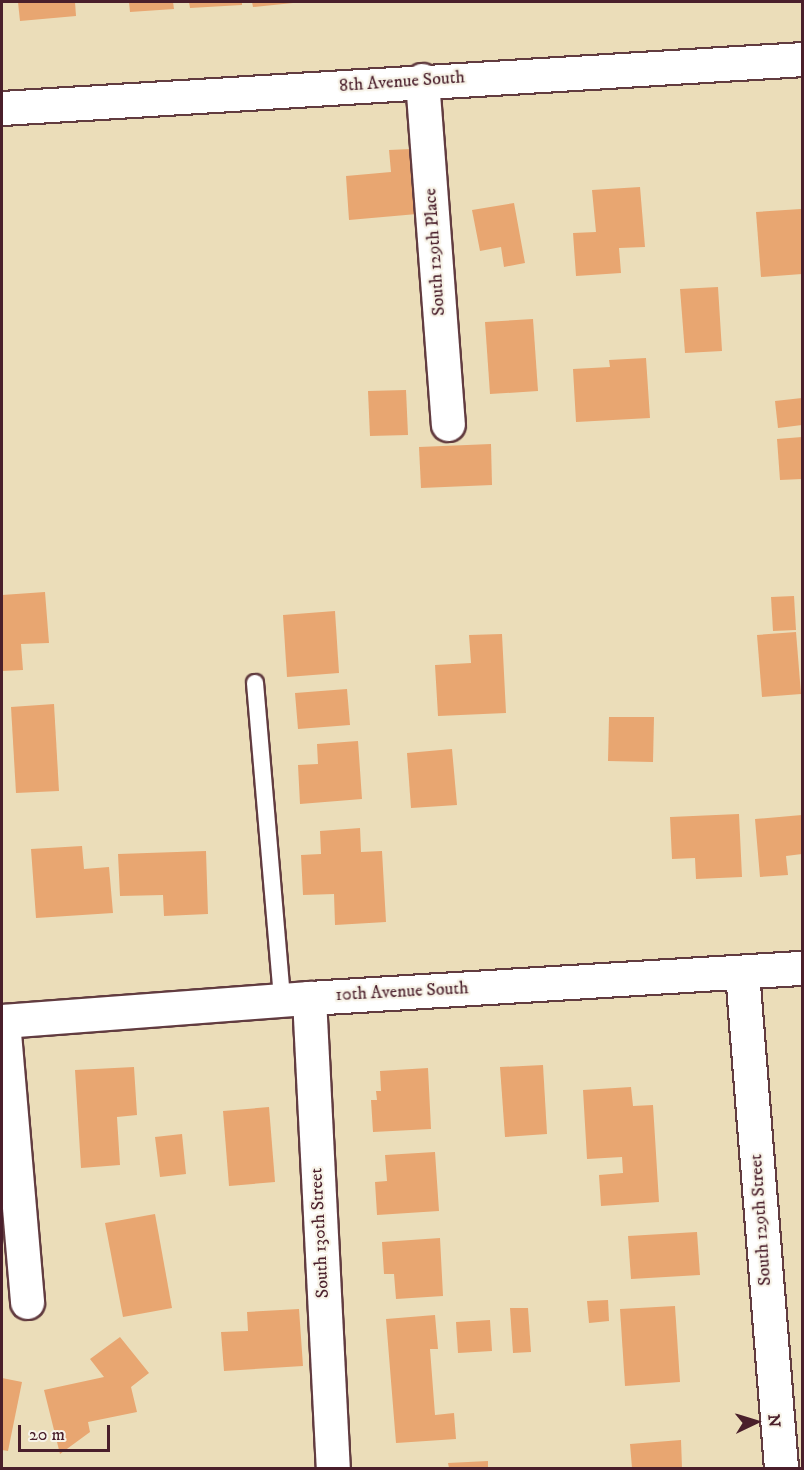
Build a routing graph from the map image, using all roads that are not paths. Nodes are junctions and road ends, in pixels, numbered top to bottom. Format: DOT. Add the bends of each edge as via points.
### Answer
graph roads {
  1 [pos="802,59"];
  2 [pos="422,80"];
  3 [pos="2,108"];
  4 [pos="448,424"];
  5 [pos="255,683"];
  6 [pos="802,968"];
  7 [pos="742,972"];
  8 [pos="296,999"];
  9 [pos="2,1021"];
  10 [pos="27,1302"];
  11 [pos="333,1468"];
  12 [pos="781,1468"];
  1 -- 2 [label="street, 8th Avenue South"];
  2 -- 3 [label="street, 8th Avenue South"];
  2 -- 4 [label="street, South 129th Place"];
  5 -- 8 [label="lane"];
  6 -- 7 [label="street, 10th Avenue South"];
  7 -- 8 [label="street, 10th Avenue South"];
  7 -- 12 [label="street, South 129th Street"];
  8 -- 9 [label="street, 10th Avenue South"];
  8 -- 11 [label="street, South 130th Street"];
  9 -- 10 [label="street"];
}
